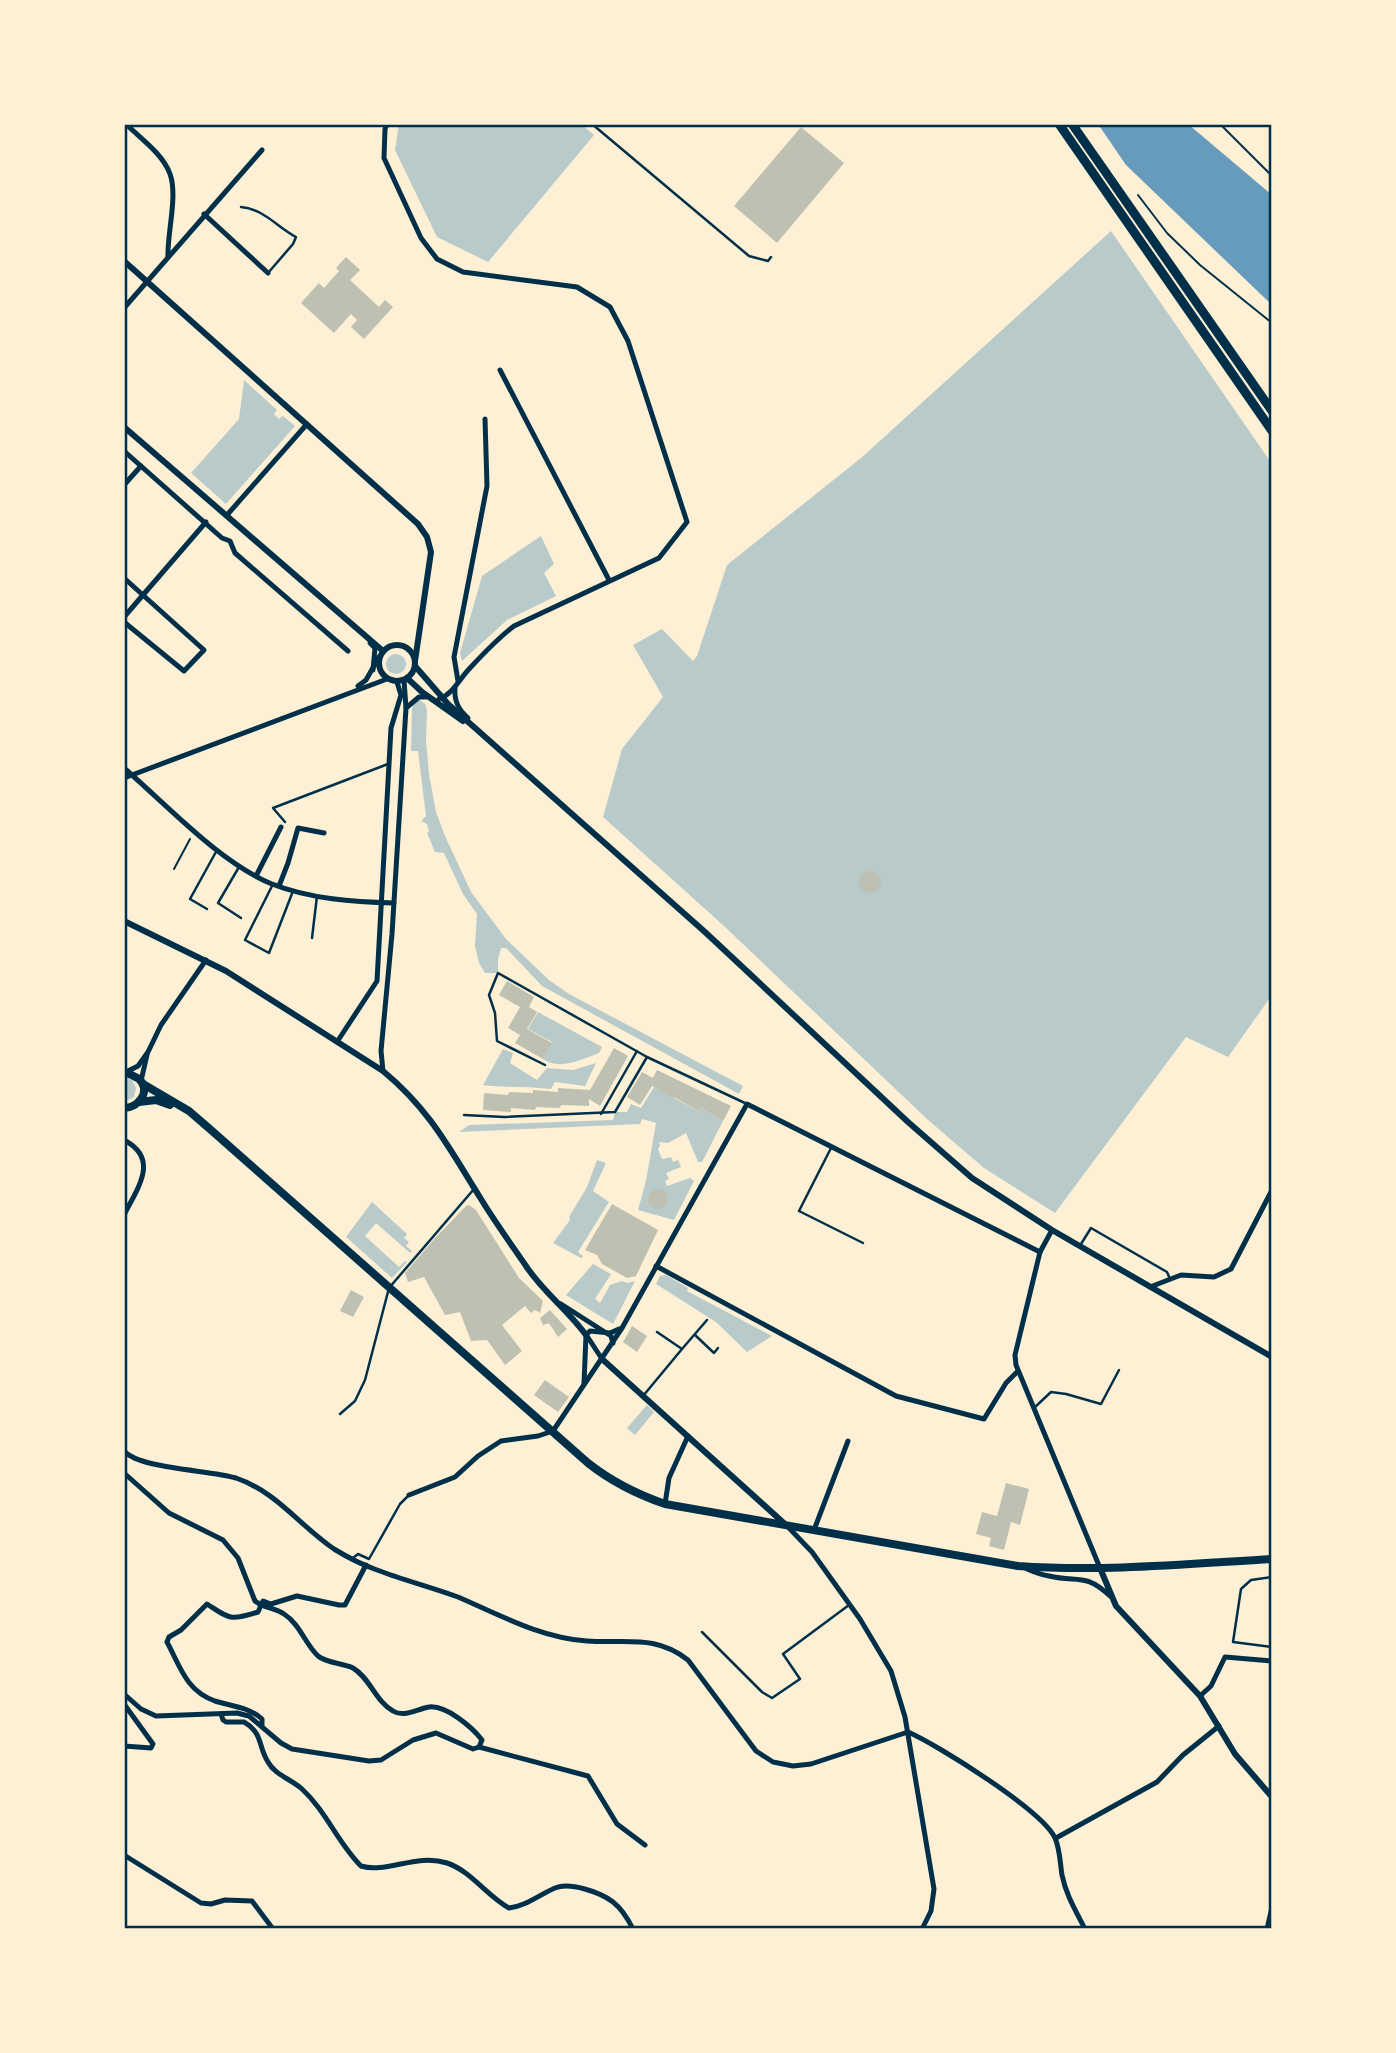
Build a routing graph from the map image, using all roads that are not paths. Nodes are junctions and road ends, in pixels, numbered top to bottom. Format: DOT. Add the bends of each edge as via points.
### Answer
graph roads {
  1 [pos="126,124"];
  2 [pos="387,124"];
  3 [pos="592,124"];
  4 [pos="1059,124"];
  5 [pos="1072,124"];
  6 [pos="262,150"];
  7 [pos="241,207"];
  8 [pos="204,214"];
  9 [pos="168,257"];
  10 [pos="771,257"];
  11 [pos="124,261"];
  12 [pos="268,273"];
  13 [pos="147,281"];
  14 [pos="124,308"];
  15 [pos="500,370"];
  16 [pos="1272,411"];
  17 [pos="485,419"];
  18 [pos="307,424"];
  19 [pos="124,427"];
  20 [pos="1272,431"];
  21 [pos="124,451"];
  22 [pos="141,466"];
  23 [pos="124,485"];
  24 [pos="227,515"];
  25 [pos="206,522"];
  26 [pos="241,527"];
  27 [pos="230,541"];
  28 [pos="124,578"];
  29 [pos="609,580"];
  30 [pos="143,596"];
  31 [pos="124,619"];
  32 [pos="351,622"];
  33 [pos="348,651"];
  34 [pos="381,654"];
  35 [pos="415,664"];
  36 [pos="373,670"];
  37 [pos="387,679"];
  38 [pos="405,680"];
  39 [pos="456,684"];
  40 [pos="353,690"];
  41 [pos="428,697"];
  42 [pos="443,698"];
  43 [pos="406,708"];
  44 [pos="485,735"];
  45 [pos="389,764"];
  46 [pos="124,768"];
  47 [pos="132,775"];
  48 [pos="124,778"];
  49 [pos="283,825"];
  50 [pos="324,833"];
  51 [pos="217,849"];
  52 [pos="239,867"];
  53 [pos="256,876"];
  54 [pos="276,885"];
  55 [pos="293,891"];
  56 [pos="317,896"];
  57 [pos="382,902"];
  58 [pos="394,903"];
  59 [pos="207,909"];
  60 [pos="241,918"];
  61 [pos="124,921"];
  62 [pos="312,938"];
  63 [pos="206,960"];
  64 [pos="337,1042"];
  65 [pos="637,1051"];
  66 [pos="148,1052"];
  67 [pos="647,1057"];
  68 [pos="545,1065"];
  69 [pos="383,1071"];
  70 [pos="125,1072"];
  71 [pos="142,1082"];
  72 [pos="139,1102"];
  73 [pos="747,1104"];
  74 [pos="124,1108"];
  75 [pos="600,1114"];
  76 [pos="464,1115"];
  77 [pos="200,1122"];
  78 [pos="124,1140"];
  79 [pos="832,1145"];
  80 [pos="474,1188"];
  81 [pos="1272,1190"];
  82 [pos="124,1215"];
  83 [pos="1052,1230"];
  84 [pos="863,1242"];
  85 [pos="1080,1246"];
  86 [pos="1040,1252"];
  87 [pos="656,1266"];
  88 [pos="1170,1279"];
  89 [pos="1150,1287"];
  90 [pos="389,1288"];
  91 [pos="559,1303"];
  92 [pos="707,1320"];
  93 [pos="622,1328"];
  94 [pos="657,1332"];
  95 [pos="607,1333"];
  96 [pos="586,1335"];
  97 [pos="695,1335"];
  98 [pos="613,1343"];
  99 [pos="718,1348"];
  100 [pos="682,1349"];
  101 [pos="1272,1357"];
  102 [pos="602,1359"];
  103 [pos="1119,1370"];
  104 [pos="1018,1371"];
  105 [pos="584,1387"];
  106 [pos="643,1396"];
  107 [pos="1034,1408"];
  108 [pos="340,1414"];
  109 [pos="554,1431"];
  110 [pos="688,1436"];
  111 [pos="848,1441"];
  112 [pos="124,1451"];
  113 [pos="124,1473"];
  114 [pos="409,1495"];
  115 [pos="665,1504"];
  116 [pos="788,1526"];
  117 [pos="814,1530"];
  118 [pos="353,1559"];
  119 [pos="1272,1559"];
  120 [pos="366,1565"];
  121 [pos="1018,1566"];
  122 [pos="1100,1568"];
  123 [pos="1272,1577"];
  124 [pos="1110,1596"];
  125 [pos="849,1605"];
  126 [pos="261,1606"];
  127 [pos="702,1632"];
  128 [pos="1272,1647"];
  129 [pos="1272,1661"];
  130 [pos="124,1694"];
  131 [pos="1200,1696"];
  132 [pos="124,1704"];
  133 [pos="221,1714"];
  134 [pos="262,1726"];
  135 [pos="1219,1726"];
  136 [pos="908,1732"];
  137 [pos="124,1746"];
  138 [pos="479,1747"];
  139 [pos="1272,1797"];
  140 [pos="1056,1838"];
  141 [pos="645,1845"];
  142 [pos="124,1855"];
  143 [pos="1272,1907"];
  144 [pos="273,1929"];
  145 [pos="633,1929"];
  146 [pos="922,1929"];
  147 [pos="1086,1929"];
  148 [pos="1267,1929"];
  1 -- 9 [label="street" via="170,174"];
  2 -- 29 [label="street" via="384,158 421,239 437,259 463,272 577,286 610,307 628,341 687,522 659,558"];
  3 -- 10 [label="lane" via="748,256 768,261"];
  4 -- 20 [label="highway"];
  5 -- 16 [label="highway"];
  6 -- 8 [label="street"];
  7 -- 12 [label="lane" via="268,216 296,237"];
  8 -- 9 [label="street"];
  8 -- 12 [label="street"];
  9 -- 13 [label="street"];
  11 -- 13 [label="street"];
  13 -- 14 [label="street"];
  13 -- 18 [label="street"];
  15 -- 29 [label="street"];
  17 -- 39 [label="street" via="487,486 454,657"];
  18 -- 24 [label="street"];
  18 -- 35 [label="street" via="410,516 427,537 431,552"];
  19 -- 24 [label="street"];
  21 -- 22 [label="street"];
  22 -- 23 [label="street"];
  22 -- 25 [label="street"];
  24 -- 26 [label="street"];
  25 -- 27 [label="street"];
  25 -- 30 [label="street"];
  26 -- 27 [label="street"];
  26 -- 32 [label="street"];
  27 -- 33 [label="street" via="235,553"];
  28 -- 30 [label="street"];
  29 -- 39 [label="street" via="514,626"];
  30 -- 31 [label="street"];
  30 -- 31 [label="street" via="204,650 184,671"];
  32 -- 34 [label="street"];
  32 -- 36 [label="street" via="375,648"];
  34 -- 35 [label="street" via="398,645 412,654"];
  34 -- 36 [label="street"];
  34 -- 37 [label="street" via="378,665"];
  35 -- 38 [label="street"];
  35 -- 42 [label="street"];
  36 -- 40 [label="street"];
  37 -- 38 [label="street"];
  37 -- 40 [label="street"];
  38 -- 41 [label="street"];
  38 -- 42 [label="street" via="436,699"];
  38 -- 43 [label="street"];
  38 -- 45 [label="street" via="391,728"];
  39 -- 42 [label="street"];
  39 -- 44 [label="street" via="455,701 460,710"];
  40 -- 47 [label="street"];
  41 -- 43 [label="street" via="419,697"];
  41 -- 44 [label="street"];
  42 -- 44 [label="street"];
  43 -- 58 [label="street"];
  44 -- 83 [label="street" via="939,1150 972,1178"];
  45 -- 49 [label="lane" via="273,808"];
  45 -- 57 [label="street"];
  46 -- 47 [label="street"];
  47 -- 48 [label="street"];
  47 -- 51 [label="street"];
  49 -- 53 [label="street"];
  50 -- 54 [label="street" via="298,828"];
  51 -- 52 [label="street"];
  51 -- 59 [label="lane" via="190,899"];
  52 -- 53 [label="street"];
  52 -- 60 [label="lane" via="218,904"];
  53 -- 54 [label="street"];
  54 -- 55 [label="street"];
  54 -- 55 [label="lane" via="245,940 269,953"];
  55 -- 56 [label="street"];
  56 -- 57 [label="street"];
  56 -- 62 [label="lane"];
  57 -- 58 [label="street"];
  57 -- 64 [label="street" via="377,981"];
  58 -- 69 [label="street"];
  61 -- 63 [label="street"];
  63 -- 64 [label="street"];
  63 -- 66 [label="street"];
  64 -- 69 [label="street"];
  65 -- 67 [label="lane"];
  65 -- 68 [label="lane" via="498,973 489,995 497,1041"];
  65 -- 75 [label="lane"];
  66 -- 70 [label="street" via="138,1066"];
  66 -- 71 [label="street"];
  67 -- 73 [label="lane"];
  67 -- 75 [label="lane" via="615,1112"];
  69 -- 80 [label="street" via="428,1114"];
  70 -- 71 [label="main road"];
  71 -- 72 [label="main road"];
  71 -- 77 [label="main road"];
  72 -- 74 [label="main road"];
  72 -- 77 [label="main road" via="156,1100"];
  73 -- 79 [label="street"];
  73 -- 87 [label="street"];
  75 -- 76 [label="lane"];
  77 -- 90 [label="main road"];
  78 -- 82 [label="street" via="138,1148 145,1162"];
  79 -- 84 [label="lane" via="799,1211"];
  79 -- 86 [label="street"];
  80 -- 90 [label="lane"];
  80 -- 91 [label="street" via="537,1283"];
  81 -- 88 [label="street" via="1231,1269 1214,1277"];
  83 -- 85 [label="street"];
  83 -- 86 [label="street"];
  85 -- 88 [label="lane" via="1091,1227 1167,1272"];
  85 -- 89 [label="street"];
  86 -- 104 [label="street" via="1015,1355"];
  87 -- 93 [label="street"];
  87 -- 104 [label="street" via="896,1396 984,1419"];
  88 -- 89 [label="street"];
  89 -- 101 [label="street"];
  90 -- 108 [label="lane" via="365,1380 355,1401"];
  90 -- 109 [label="main road"];
  91 -- 95 [label="street"];
  91 -- 96 [label="street"];
  92 -- 97 [label="lane"];
  93 -- 95 [label="street"];
  93 -- 98 [label="street"];
  94 -- 100 [label="lane"];
  95 -- 96 [label="street" via="590,1331"];
  95 -- 98 [label="street"];
  96 -- 102 [label="street"];
  96 -- 105 [label="street"];
  97 -- 99 [label="lane" via="714,1353"];
  97 -- 100 [label="lane"];
  98 -- 102 [label="street"];
  100 -- 106 [label="lane"];
  102 -- 105 [label="street"];
  102 -- 106 [label="street"];
  103 -- 107 [label="lane" via="1101,1404 1051,1392"];
  104 -- 107 [label="street"];
  105 -- 109 [label="street"];
  106 -- 110 [label="street"];
  107 -- 122 [label="street"];
  109 -- 114 [label="street" via="501,1441 455,1477"];
  109 -- 115 [label="main road" via="604,1476"];
  110 -- 115 [label="street" via="669,1478"];
  110 -- 116 [label="street"];
  111 -- 117 [label="street"];
  112 -- 118 [label="street" via="144,1463 236,1478 275,1498"];
  113 -- 126 [label="street" via="169,1513 223,1541 238,1558"];
  114 -- 118 [label="lane" via="369,1559 358,1554"];
  115 -- 116 [label="main road"];
  116 -- 117 [label="main road"];
  116 -- 125 [label="street"];
  117 -- 121 [label="main road"];
  118 -- 120 [label="street"];
  119 -- 122 [label="main road"];
  120 -- 126 [label="street" via="345,1605 297,1596 271,1604 262,1601"];
  120 -- 136 [label="street" via="560,1639 638,1641 674,1649 688,1660 756,1751 773,1762 811,1764"];
  121 -- 122 [label="main road"];
  121 -- 124 [label="street" via="1050,1577 1079,1577"];
  122 -- 124 [label="street"];
  123 -- 128 [label="lane" via="1251,1580 1241,1589 1233,1642"];
  124 -- 131 [label="street"];
  125 -- 127 [label="lane" via="783,1654 800,1679 772,1698"];
  125 -- 136 [label="street" via="891,1671"];
  126 -- 134 [label="street" via="258,1612 240,1618 227,1617 207,1604 167,1642 181,1674 192,1686 212,1700 256,1713"];
  126 -- 138 [label="street" via="284,1614 318,1657 365,1678 390,1710 398,1714 431,1707 453,1715 482,1740"];
  129 -- 131 [label="street" via="1225,1657 1211,1686"];
  130 -- 133 [label="street" via="156,1716"];
  131 -- 135 [label="street"];
  132 -- 137 [label="street" via="153,1744 143,1749"];
  133 -- 134 [label="street" via="249,1716"];
  133 -- 145 [label="street" via="226,1722 244,1722 258,1733 268,1764 300,1786 361,1866 379,1868 429,1860 449,1863 509,1908 558,1887 572,1887 612,1901"];
  134 -- 138 [label="street" via="292,1749 369,1760 381,1760 413,1740 436,1733 473,1749"];
  135 -- 139 [label="street"];
  135 -- 140 [label="street" via="1157,1782"];
  136 -- 140 [label="street" via="1012,1797 1043,1820"];
  136 -- 146 [label="street" via="934,1889"];
  138 -- 141 [label="street" via="588,1776 617,1824"];
  140 -- 147 [label="street" via="1067,1894"];
  142 -- 144 [label="street" via="201,1903 252,1900"];
  143 -- 148 [label="street"];
}
